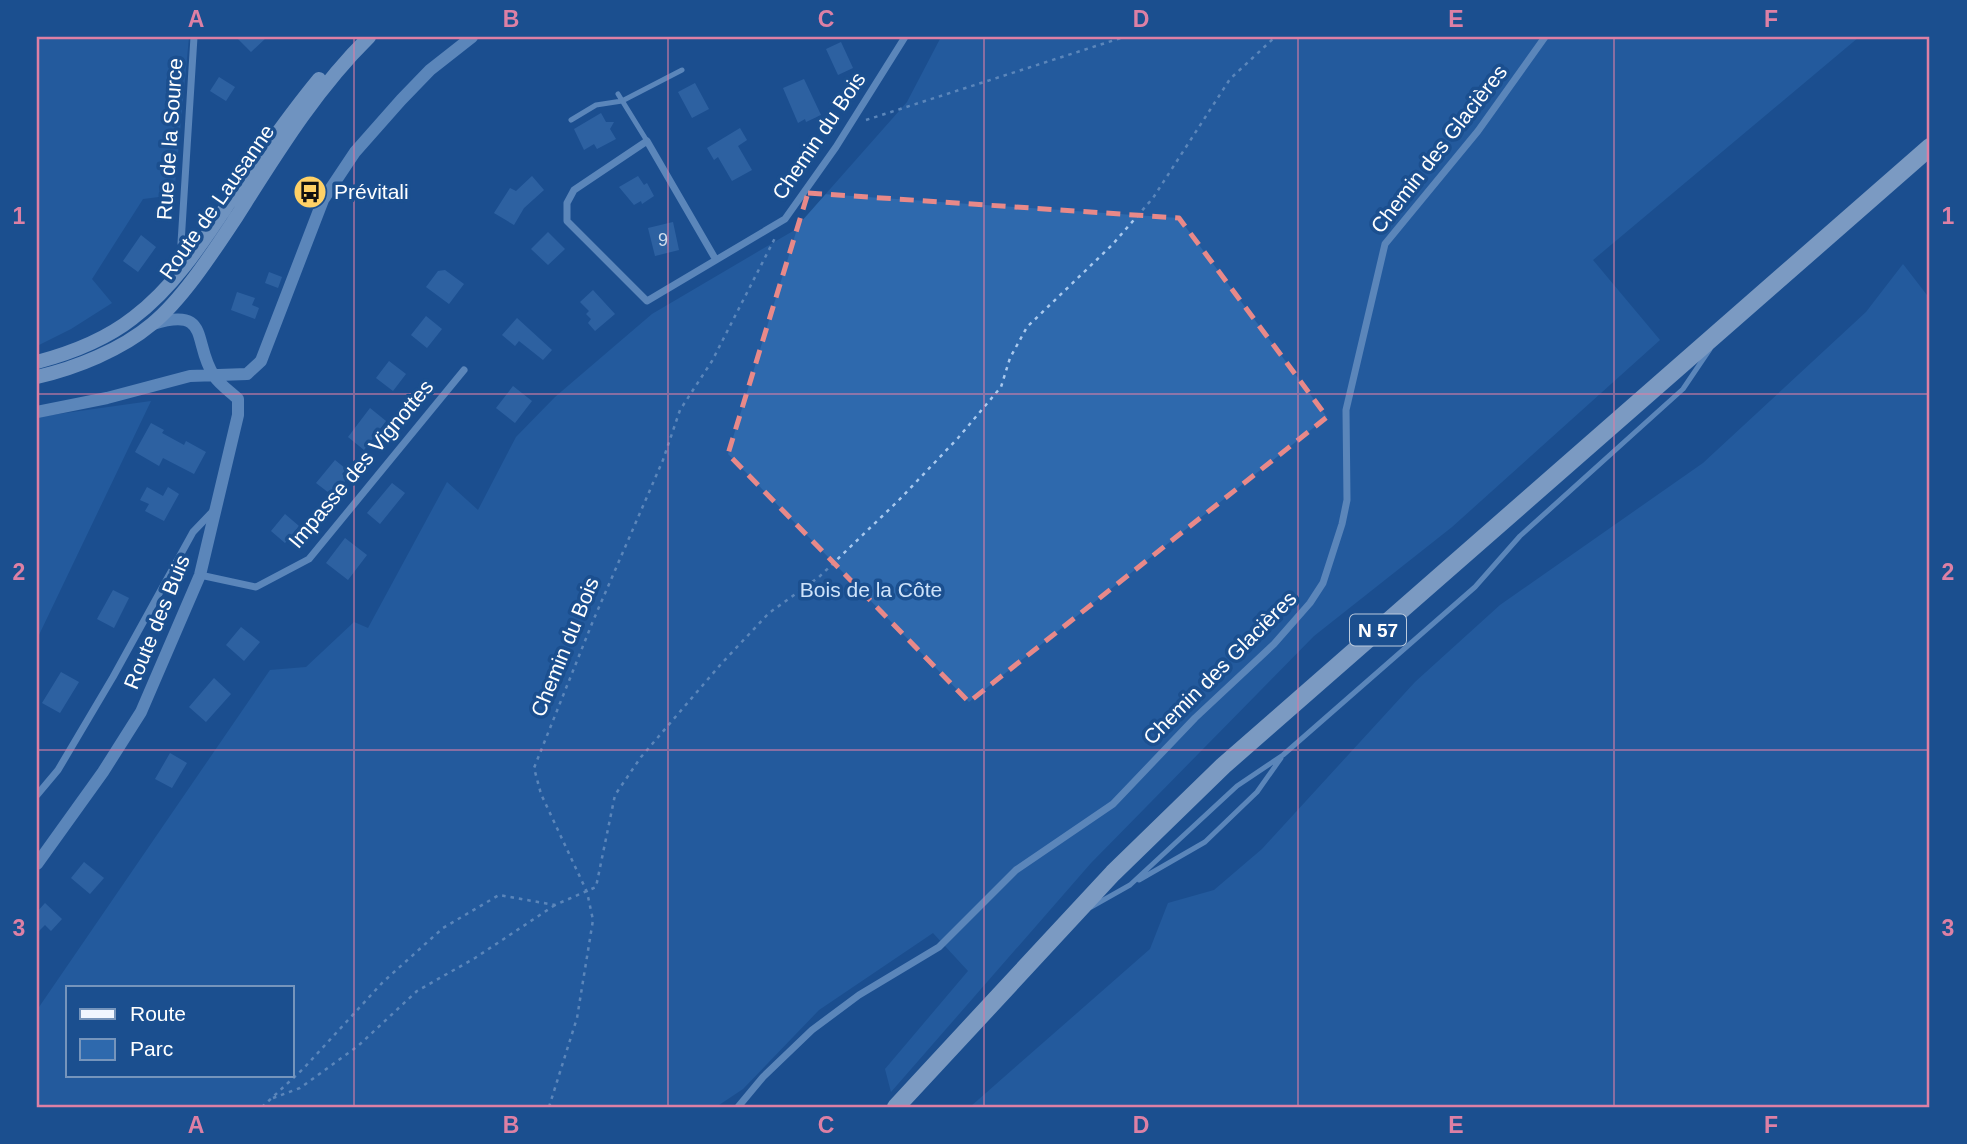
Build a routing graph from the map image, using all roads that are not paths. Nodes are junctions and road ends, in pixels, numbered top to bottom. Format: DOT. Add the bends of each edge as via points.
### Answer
graph roads {
  1 [pos="194,37"];
  2 [pos="358,37"];
  3 [pos="369,37"];
  4 [pos="472,37"];
  5 [pos="905,37"];
  6 [pos="1545,37"];
  7 [pos="682,70"];
  8 [pos="618,94"];
  9 [pos="622,101"];
  10 [pos="571,120"];
  11 [pos="646,141"];
  12 [pos="1930,147"];
  13 [pos="181,243"];
  14 [pos="716,260"];
  15 [pos="153,324"];
  16 [pos="1726,326"];
  17 [pos="37,362"];
  18 [pos="464,370"];
  19 [pos="214,376"];
  20 [pos="37,377"];
  21 [pos="37,412"];
  22 [pos="216,507"];
  23 [pos="200,575"];
  24 [pos="1283,755"];
  25 [pos="37,795"];
  26 [pos="37,864"];
  27 [pos="1130,885"];
  28 [pos="1070,918"];
  29 [pos="738,1107"];
  30 [pos="896,1107"];
  1 -- 13 [label="street, Rue de la Source"];
  2 -- 17 [label="main road, Route de Lausanne" via="305,96 159,295 95,341"];
  3 -- 15 [label="main road, Route de Lausanne" via="319,93 193,279"];
  4 -- 19 [label="street" via="401,100 355,152 323,200 261,361 247,374"];
  5 -- 14 [label="street, Chemin du Bois" via="785,219"];
  6 -- 29 [label="street, Chemin des Glacières" via="1478,131 1385,244 1346,410 1347,500 1342,524 1323,583 1310,603 1113,804 1016,870 939,947 859,995 812,1030"];
  7 -- 9 [label="lane"];
  8 -- 9 [label="lane"];
  9 -- 10 [label="lane" via="596,105"];
  9 -- 11 [label="lane"];
  11 -- 14 [label="street"];
  11 -- 14 [label="street, Chemin du Bois" via="574,190 566,203 567,221 647,301"];
  12 -- 16 [label="main road, N 57"];
  15 -- 19 [label="street" via="173,318 192,323"];
  15 -- 20 [label="main road, Route de Lausanne" via="74,366"];
  16 -- 24 [label="lane" via="1684,389 1520,536 1475,587"];
  16 -- 28 [label="main road, N 57" via="1260,733 1185,801"];
  18 -- 23 [label="street, Impasse des Vignottes" via="309,559 256,587"];
  19 -- 21 [label="street" via="190,376"];
  19 -- 22 [label="street, Route des Buis" via="238,399"];
  22 -- 23 [label="street, Route des Buis"];
  22 -- 25 [label="street" via="193,533 107,689 58,770"];
  23 -- 26 [label="street, Route des Buis" via="141,712"];
  24 -- 27 [label="lane" via="1237,786"];
  24 -- 27 [label="lane" via="1257,792 1205,842"];
  27 -- 28 [label="lane"];
  28 -- 30 [label="main road, N 57"];
}
